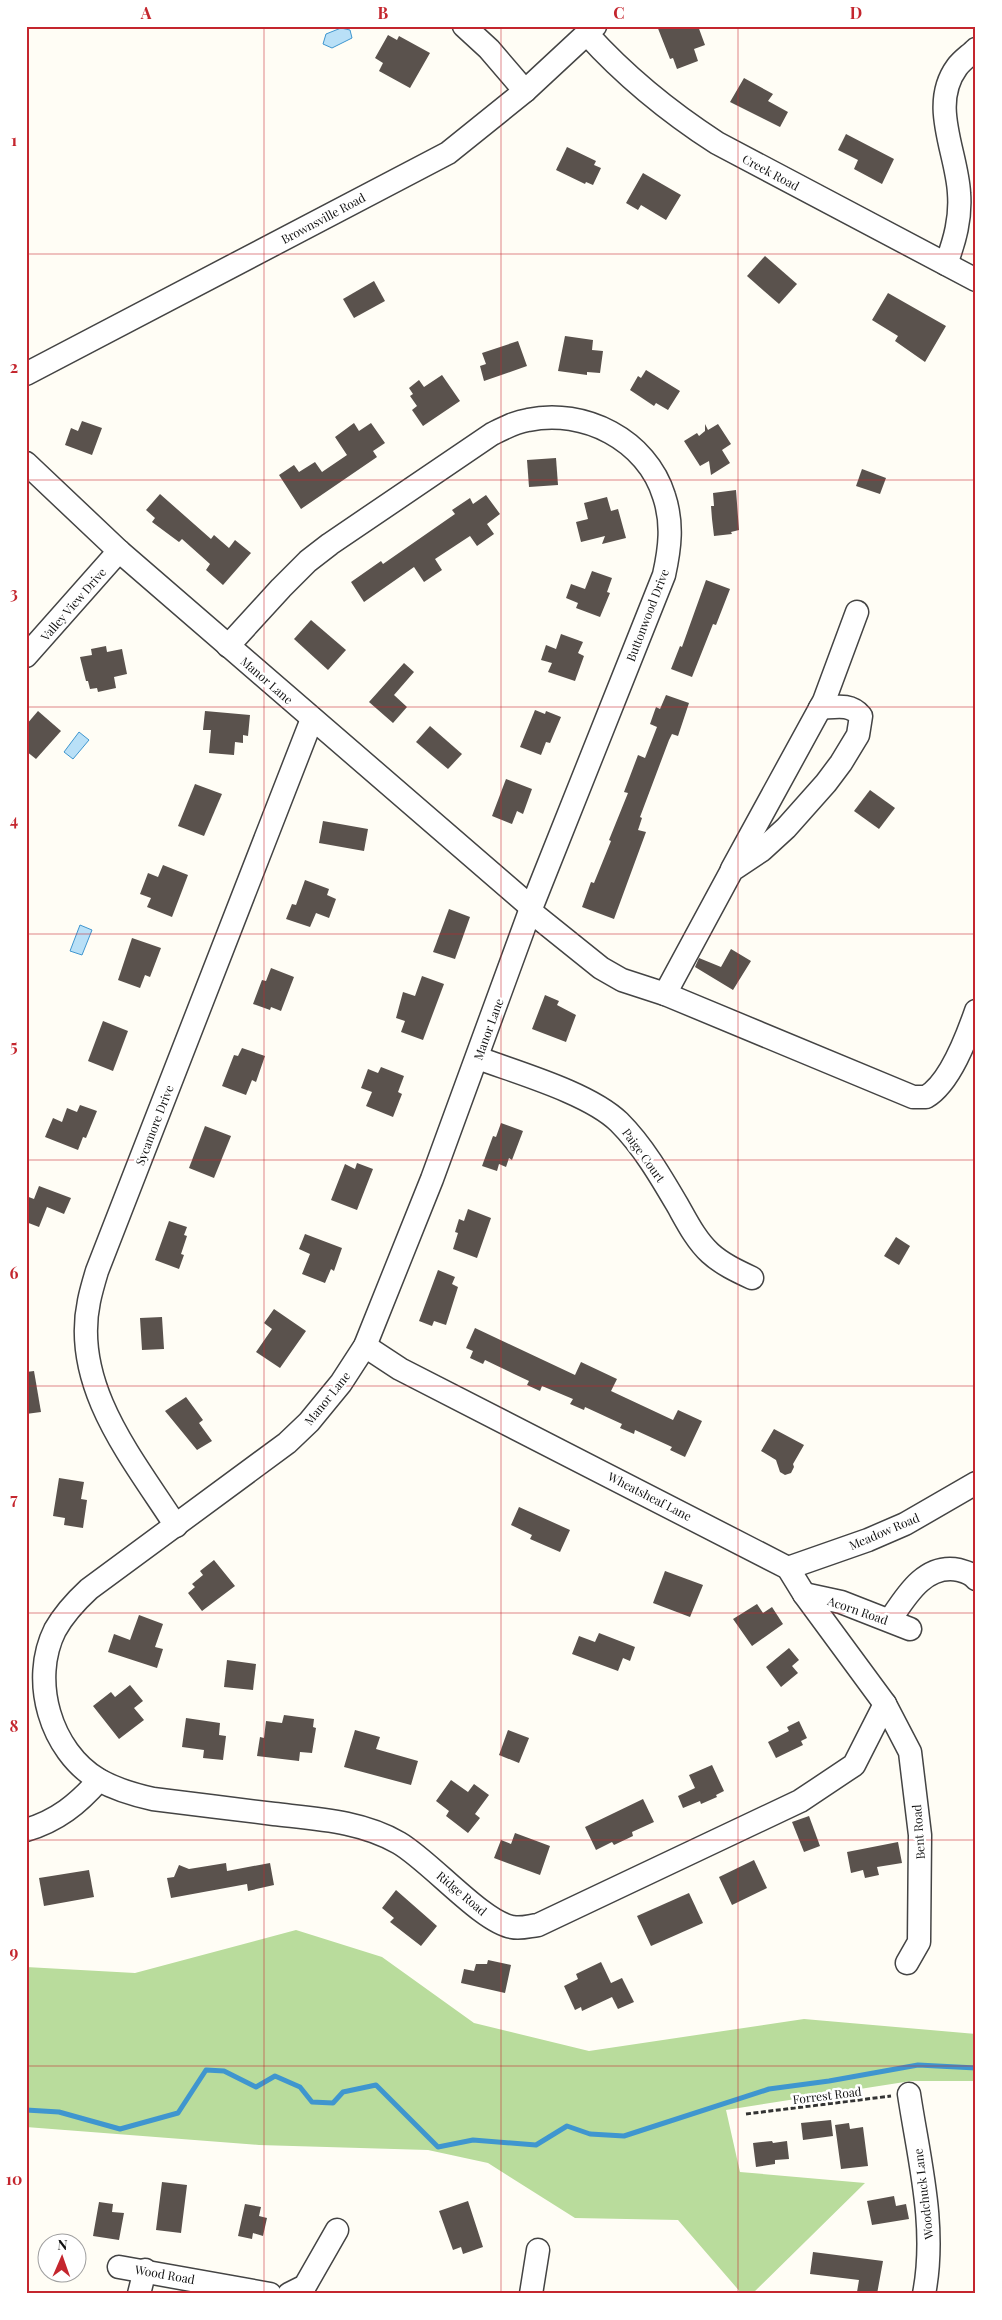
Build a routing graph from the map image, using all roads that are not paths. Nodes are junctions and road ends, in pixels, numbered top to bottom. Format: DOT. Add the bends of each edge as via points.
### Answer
graph roads {
  1 [pos="464,26"];
  2 [pos="591,30"];
  3 [pos="976,49"];
  4 [pos="526,91"];
  5 [pos="946,264"];
  6 [pos="976,280"];
  7 [pos="26,374"];
  8 [pos="26,463"];
  9 [pos="119,551"];
  10 [pos="857,612"];
  11 [pos="228,646"];
  12 [pos="26,656"];
  13 [pos="820,708"];
  14 [pos="312,719"];
  15 [pos="732,870"];
  16 [pos="531,909"];
  17 [pos="665,994"];
  18 [pos="976,1011"];
  19 [pos="478,1058"];
  20 [pos="752,1278"];
  21 [pos="365,1346"];
  22 [pos="976,1483"];
  23 [pos="176,1526"];
  24 [pos="788,1568"];
  25 [pos="976,1579"];
  26 [pos="804,1594"];
  27 [pos="890,1620"];
  28 [pos="910,1629"];
  29 [pos="885,1704"];
  30 [pos="99,1780"];
  31 [pos="26,1830"];
  32 [pos="907,1963"];
  33 [pos="909,2094"];
  34 [pos="337,2230"];
  35 [pos="538,2250"];
  36 [pos="119,2267"];
  37 [pos="145,2270"];
  38 [pos="140,2294"];
  39 [pos="270,2294"];
  40 [pos="289,2294"];
  41 [pos="531,2294"];
  42 [pos="924,2294"];
  1 -- 4 [label="street"];
  2 -- 4 [label="street, Brownsville Road"];
  2 -- 5 [label="street, Creek Road" via="608,58 640,87 708,138"];
  3 -- 5 [label="street" via="956,67 948,86 944,112 959,192 956,236"];
  4 -- 7 [label="street, Brownsville Road" via="448,153"];
  5 -- 6 [label="street, Creek Road"];
  8 -- 9 [label="street, Manor Lane"];
  9 -- 11 [label="street, Manor Lane"];
  9 -- 12 [label="street, Valley View Drive"];
  10 -- 13 [label="street"];
  11 -- 14 [label="street, Manor Lane"];
  11 -- 16 [label="street, Buttonwood Drive" via="308,561 492,434 527,420 549,417 597,426 633,447 654,472 664,495 670,548 664,575"];
  13 -- 15 [label="street"];
  13 -- 15 [label="street" via="841,706 856,711 861,716 858,734 826,784 786,828 762,850"];
  14 -- 16 [label="street, Manor Lane"];
  14 -- 23 [label="street, Sycamore Drive" via="97,1271 88,1302 88,1356 104,1410"];
  15 -- 17 [label="street"];
  16 -- 17 [label="street, Manor Lane" via="601,968 622,980"];
  16 -- 19 [label="street, Manor Lane"];
  17 -- 18 [label="street, Manor Lane" via="914,1097 926,1097 940,1085 957,1056"];
  19 -- 20 [label="street, Paige Court" via="576,1095 611,1115 637,1142 708,1252 723,1264"];
  19 -- 21 [label="street, Manor Lane"];
  21 -- 23 [label="street, Manor Lane" via="341,1383 293,1438"];
  21 -- 24 [label="street, Wheatsheaf Lane" via="400,1369"];
  22 -- 24 [label="street, Meadow Road" via="905,1524"];
  23 -- 30 [label="street, Manor Lane" via="77,1600 55,1631 48,1649 45,1676 51,1721 72,1756"];
  24 -- 26 [label="street"];
  25 -- 27 [label="street" via="971,1573 947,1568 926,1576 908,1594"];
  26 -- 27 [label="street, Acorn Road" via="841,1602"];
  26 -- 29 [label="street"];
  27 -- 28 [label="street, Acorn Road"];
  29 -- 30 [label="street, Ridge Road" via="854,1765 800,1801 538,1925 521,1928 510,1927 489,1916 420,1857 363,1827 153,1799"];
  29 -- 32 [label="street, Bent Road" via="910,1752 920,1835 919,1942"];
  30 -- 31 [label="street" via="62,1816"];
  33 -- 42 [label="street, Woodchuck Lane" via="928,2218 929,2255"];
  34 -- 40 [label="street" via="305,2286"];
  35 -- 41 [label="street"];
  36 -- 37 [label="street, Wood Road"];
  37 -- 38 [label="street"];
  37 -- 39 [label="street, Wood Road"];
}
